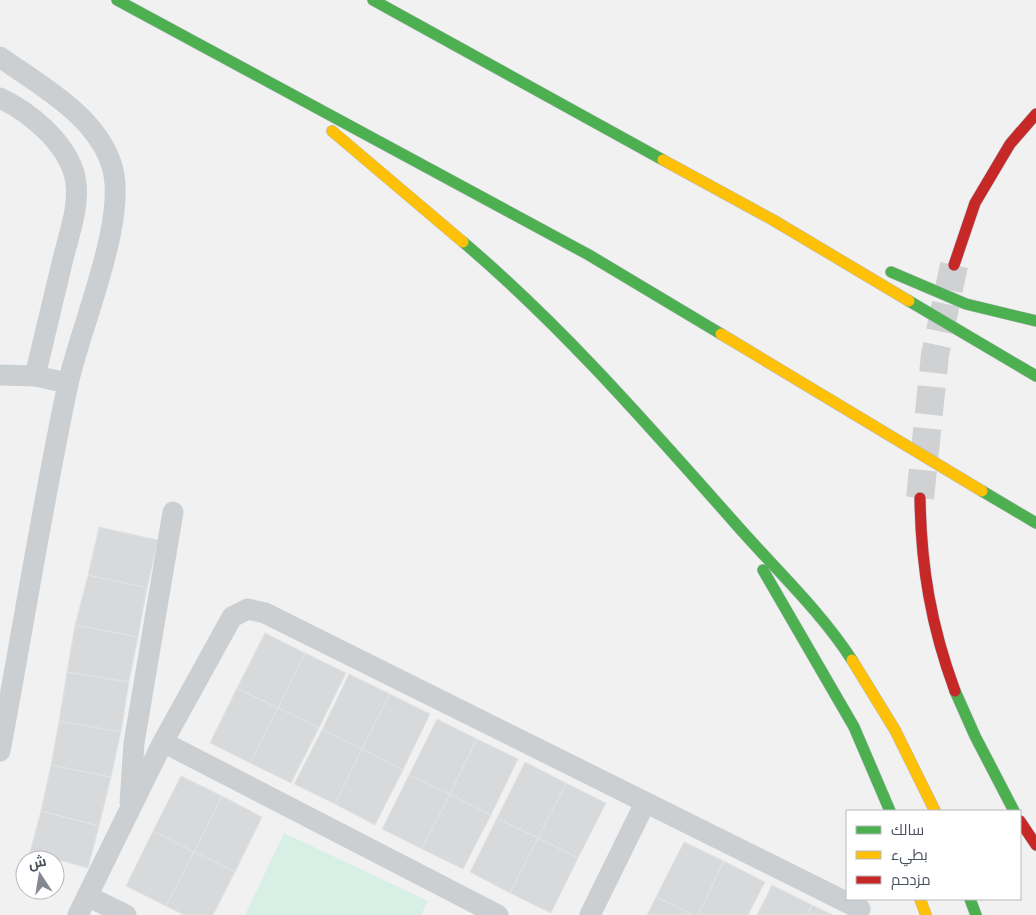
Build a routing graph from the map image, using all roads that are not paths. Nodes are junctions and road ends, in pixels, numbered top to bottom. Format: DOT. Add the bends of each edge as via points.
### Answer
graph roads {
  1 [pos="117,0"];
  2 [pos="373,0"];
  3 [pos="0,57"];
  4 [pos="291,96"];
  5 [pos="0,98"];
  6 [pos="1036,114"];
  7 [pos="774,220"];
  8 [pos="851,253"];
  9 [pos="877,265"];
  10 [pos="954,265"];
  11 [pos="1036,321"];
  12 [pos="0,375"];
  13 [pos="35,376"];
  14 [pos="1036,376"];
  15 [pos="68,383"];
  16 [pos="920,498"];
  17 [pos="173,512"];
  18 [pos="1036,524"];
  19 [pos="740,529"];
  20 [pos="163,742"];
  21 [pos="0,751"];
  22 [pos="645,803"];
  23 [pos="890,810"];
  24 [pos="935,810"];
  25 [pos="1013,810"];
  26 [pos="1021,822"];
  27 [pos="121,826"];
  28 [pos="1036,845"];
  29 [pos="87,896"];
  30 [pos="920,900"];
  31 [pos="970,900"];
  32 [pos="860,909"];
  33 [pos="78,915"];
  34 [pos="126,915"];
  35 [pos="498,915"];
  36 [pos="590,915"];
  37 [pos="926,915"];
  38 [pos="976,915"];
  1 -- 4 [label="highway"];
  2 -- 7 [label="highway"];
  3 -- 15 [label="street" via="84,121 104,147 115,175 115,213"];
  4 -- 18 [label="highway" via="589,255"];
  4 -- 19 [label="highway" via="503,276 633,408"];
  5 -- 13 [label="street" via="46,132 67,158 77,187 71,226"];
  6 -- 10 [label="highway" via="1010,144 975,204"];
  7 -- 8 [label="highway"];
  7 -- 14 [label="highway"];
  9 -- 11 [label="highway" via="966,304"];
  12 -- 13 [label="street"];
  13 -- 15 [label="street"];
  15 -- 21 [label="street"];
  16 -- 25 [label="highway" via="923,570 946,672 973,737"];
  17 -- 27 [label="street" via="134,743 130,809"];
  19 -- 23 [label="highway" via="854,727"];
  19 -- 24 [label="highway" via="810,603 850,658 895,730"];
  20 -- 22 [label="street" via="232,617 248,609 257,609"];
  20 -- 27 [label="street"];
  20 -- 35 [label="street"];
  22 -- 32 [label="street"];
  22 -- 36 [label="street"];
  26 -- 28 [label="highway"];
  27 -- 29 [label="street"];
  29 -- 33 [label="street"];
  29 -- 34 [label="street"];
  30 -- 37 [label="highway"];
  31 -- 38 [label="highway"];
}
